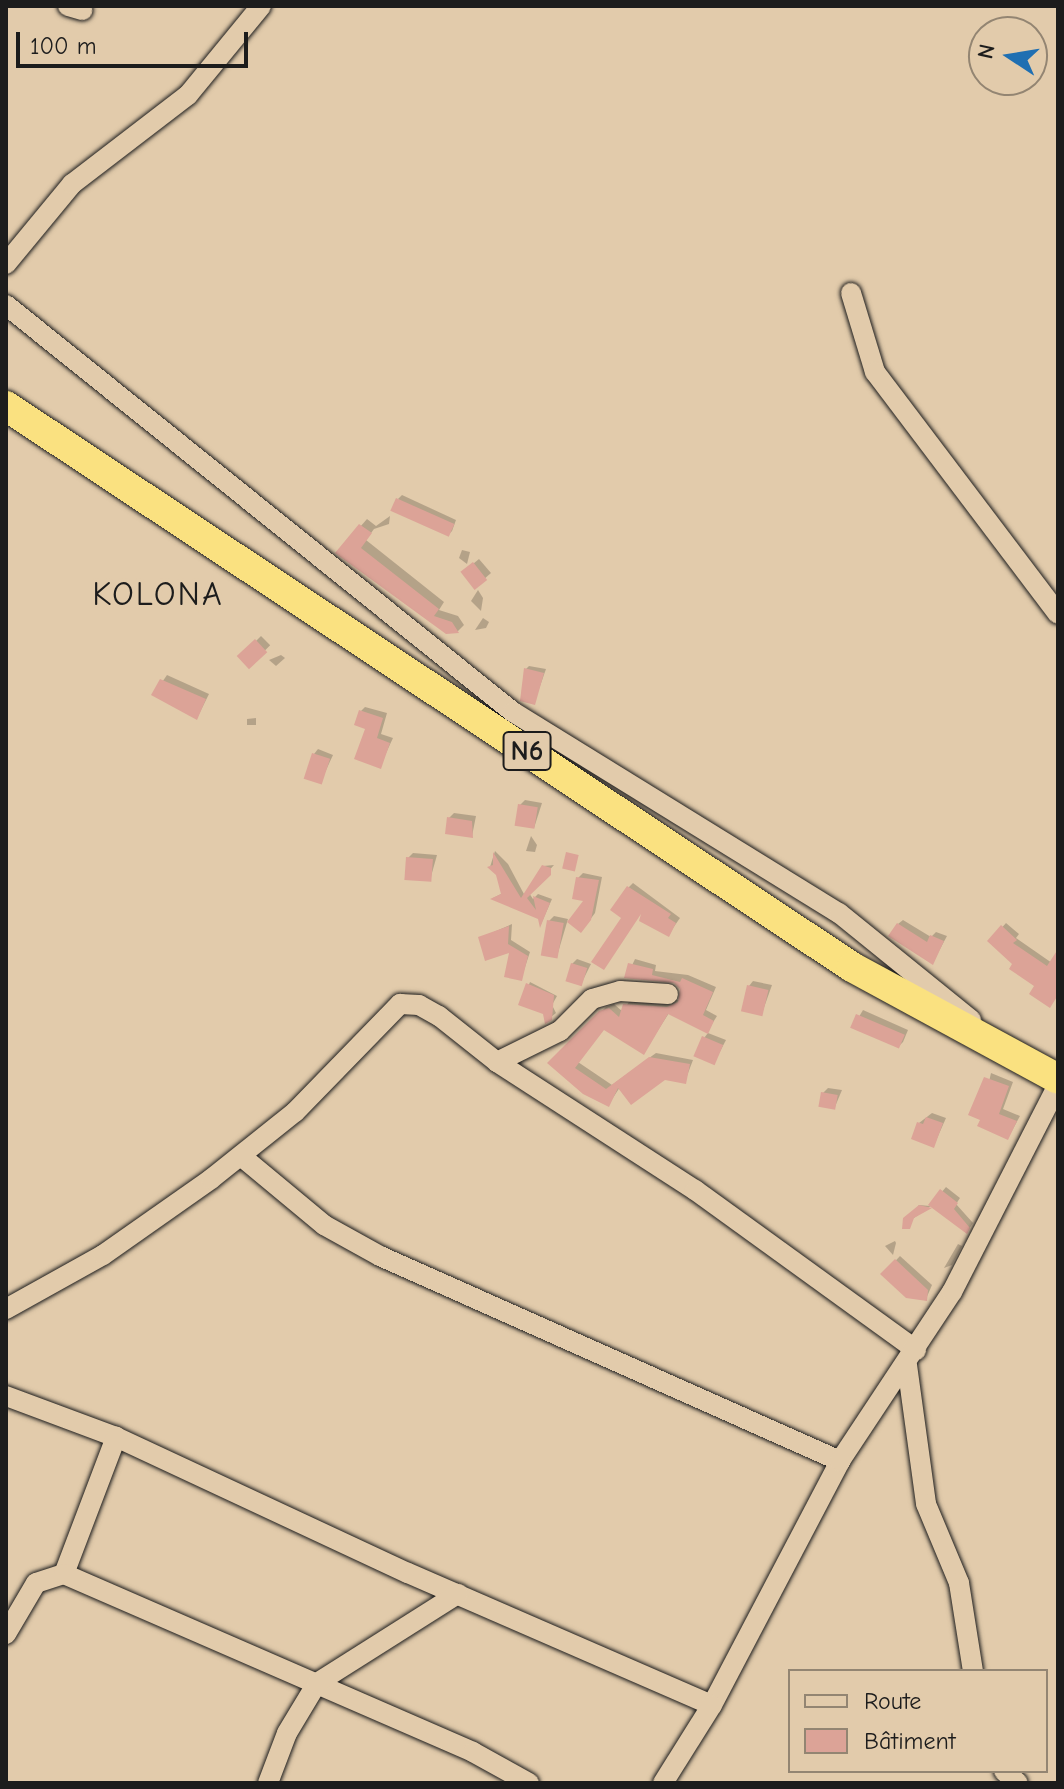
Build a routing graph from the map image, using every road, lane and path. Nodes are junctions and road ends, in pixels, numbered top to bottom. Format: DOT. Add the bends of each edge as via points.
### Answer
graph roads {
  1 [pos="261,6"];
  2 [pos="6,264"];
  3 [pos="851,293"];
  4 [pos="6,305"];
  5 [pos="6,406"];
  6 [pos="1058,614"];
  7 [pos="668,994"];
  8 [pos="497,1062"];
  9 [pos="1024,1062"];
  10 [pos="1058,1082"];
  11 [pos="241,1156"];
  12 [pos="6,1309"];
  13 [pos="912,1358"];
  14 [pos="6,1396"];
  15 [pos="116,1437"];
  16 [pos="840,1461"];
  17 [pos="64,1574"];
  18 [pos="458,1594"];
  19 [pos="6,1634"];
  20 [pos="973,1669"];
  21 [pos="317,1683"];
  22 [pos="712,1705"];
  23 [pos="268,1783"];
  24 [pos="529,1783"];
  25 [pos="663,1783"];
  1 -- 2 [label="street" via="188,95 72,184"];
  3 -- 6 [label="street" via="875,372"];
  4 -- 9 [label="street" via="513,712 839,913"];
  5 -- 9 [label="highway, N6" via="852,967"];
  7 -- 8 [label="street" via="620,991 592,999 560,1031"];
  8 -- 11 [label="street" via="439,1016 419,1005 400,1004 295,1112"];
  8 -- 13 [label="street" via="695,1190"];
  9 -- 10 [label="highway, N6"];
  10 -- 13 [label="street" via="952,1292"];
  11 -- 12 [label="street" via="103,1255"];
  11 -- 16 [label="street" via="324,1225 380,1256"];
  13 -- 16 [label="street"];
  13 -- 20 [label="street" via="926,1504 959,1583"];
  14 -- 15 [label="street"];
  15 -- 17 [label="street"];
  15 -- 18 [label="street"];
  16 -- 22 [label="street"];
  17 -- 19 [label="street" via="36,1583"];
  17 -- 21 [label="street"];
  18 -- 21 [label="street"];
  18 -- 22 [label="street"];
  21 -- 23 [label="street" via="287,1733"];
  21 -- 24 [label="street"];
  22 -- 25 [label="street"];
}
